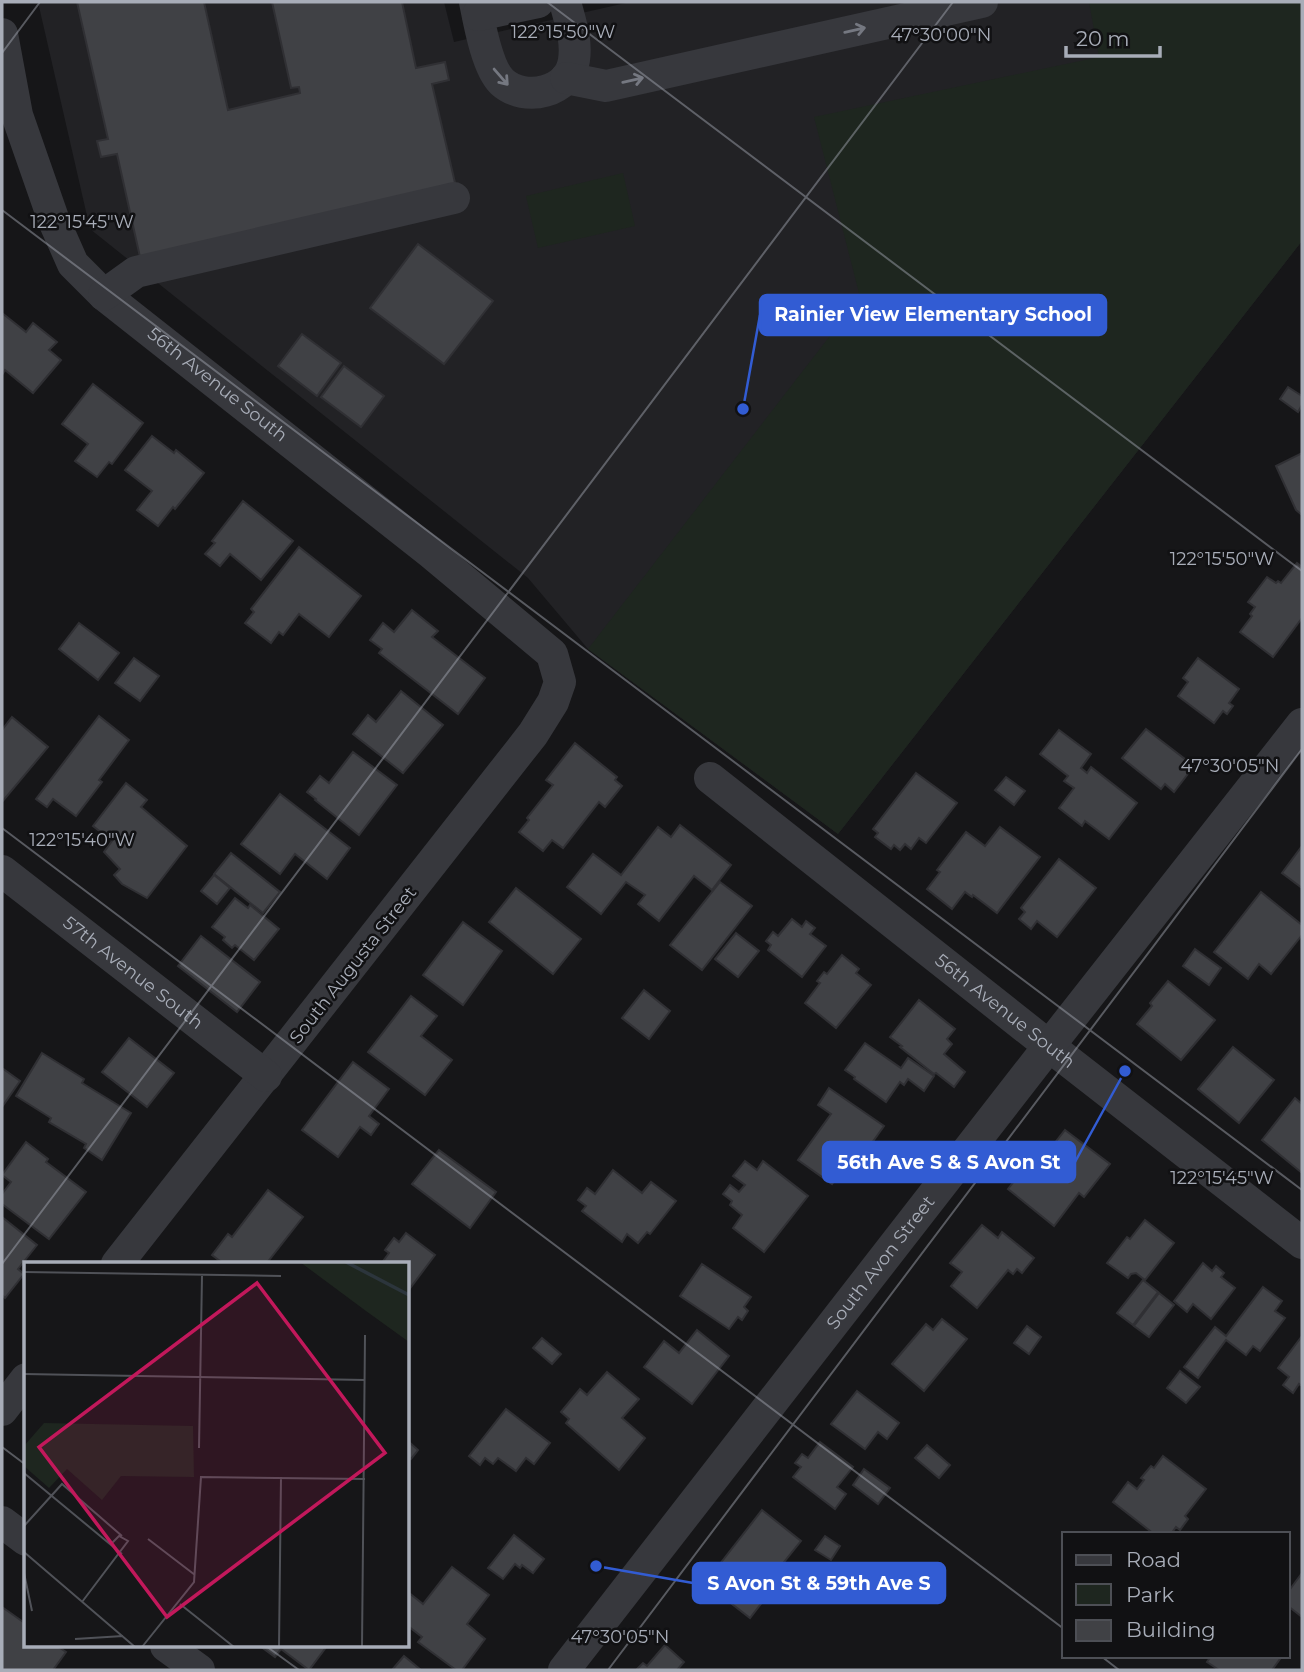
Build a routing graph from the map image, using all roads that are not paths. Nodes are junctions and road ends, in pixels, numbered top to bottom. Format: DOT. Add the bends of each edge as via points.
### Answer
graph roads {
  1 [pos="538,2"];
  2 [pos="565,2"];
  3 [pos="982,2"];
  4 [pos="476,8"];
  5 [pos="2,34"];
  6 [pos="566,78"];
  7 [pos="9,117"];
  8 [pos="454,198"];
  9 [pos="104,295"];
  10 [pos="552,654"];
  11 [pos="1302,724"];
  12 [pos="710,778"];
  13 [pos="2,871"];
  14 [pos="1049,1046"];
  15 [pos="266,1076"];
  16 [pos="1302,1243"];
  17 [pos="119,1262"];
  18 [pos="24,1382"];
  19 [pos="2,1410"];
  20 [pos="2,1522"];
  21 [pos="24,1538"];
  22 [pos="169,1648"];
  23 [pos="199,1670"];
  24 [pos="564,1670"];
  1 -- 4 [label="street"];
  2 -- 6 [label="street" via="575,41 574,63"];
  6 -- 3 [label="street, one-way" via="606,86"];
  4 -- 6 [label="street, one-way" via="491,63 502,82 519,92 538,94 556,88"];
  5 -- 7 [label="street, 56th Avenue South"];
  7 -- 9 [label="street, 56th Avenue South" via="73,264"];
  8 -- 9 [label="street" via="136,272"];
  9 -- 10 [label="street, 56th Avenue South"];
  10 -- 15 [label="street, South Augusta Street" via="560,682 533,734"];
  11 -- 14 [label="street, South Avon Street"];
  12 -- 14 [label="street, 56th Avenue South"];
  13 -- 15 [label="street, 57th Avenue South"];
  14 -- 16 [label="street, 56th Avenue South"];
  14 -- 24 [label="street, South Avon Street"];
  15 -- 17 [label="street, South Augusta Street"];
  18 -- 19 [label="street"];
  20 -- 21 [label="street"];
  22 -- 23 [label="street"];
}
